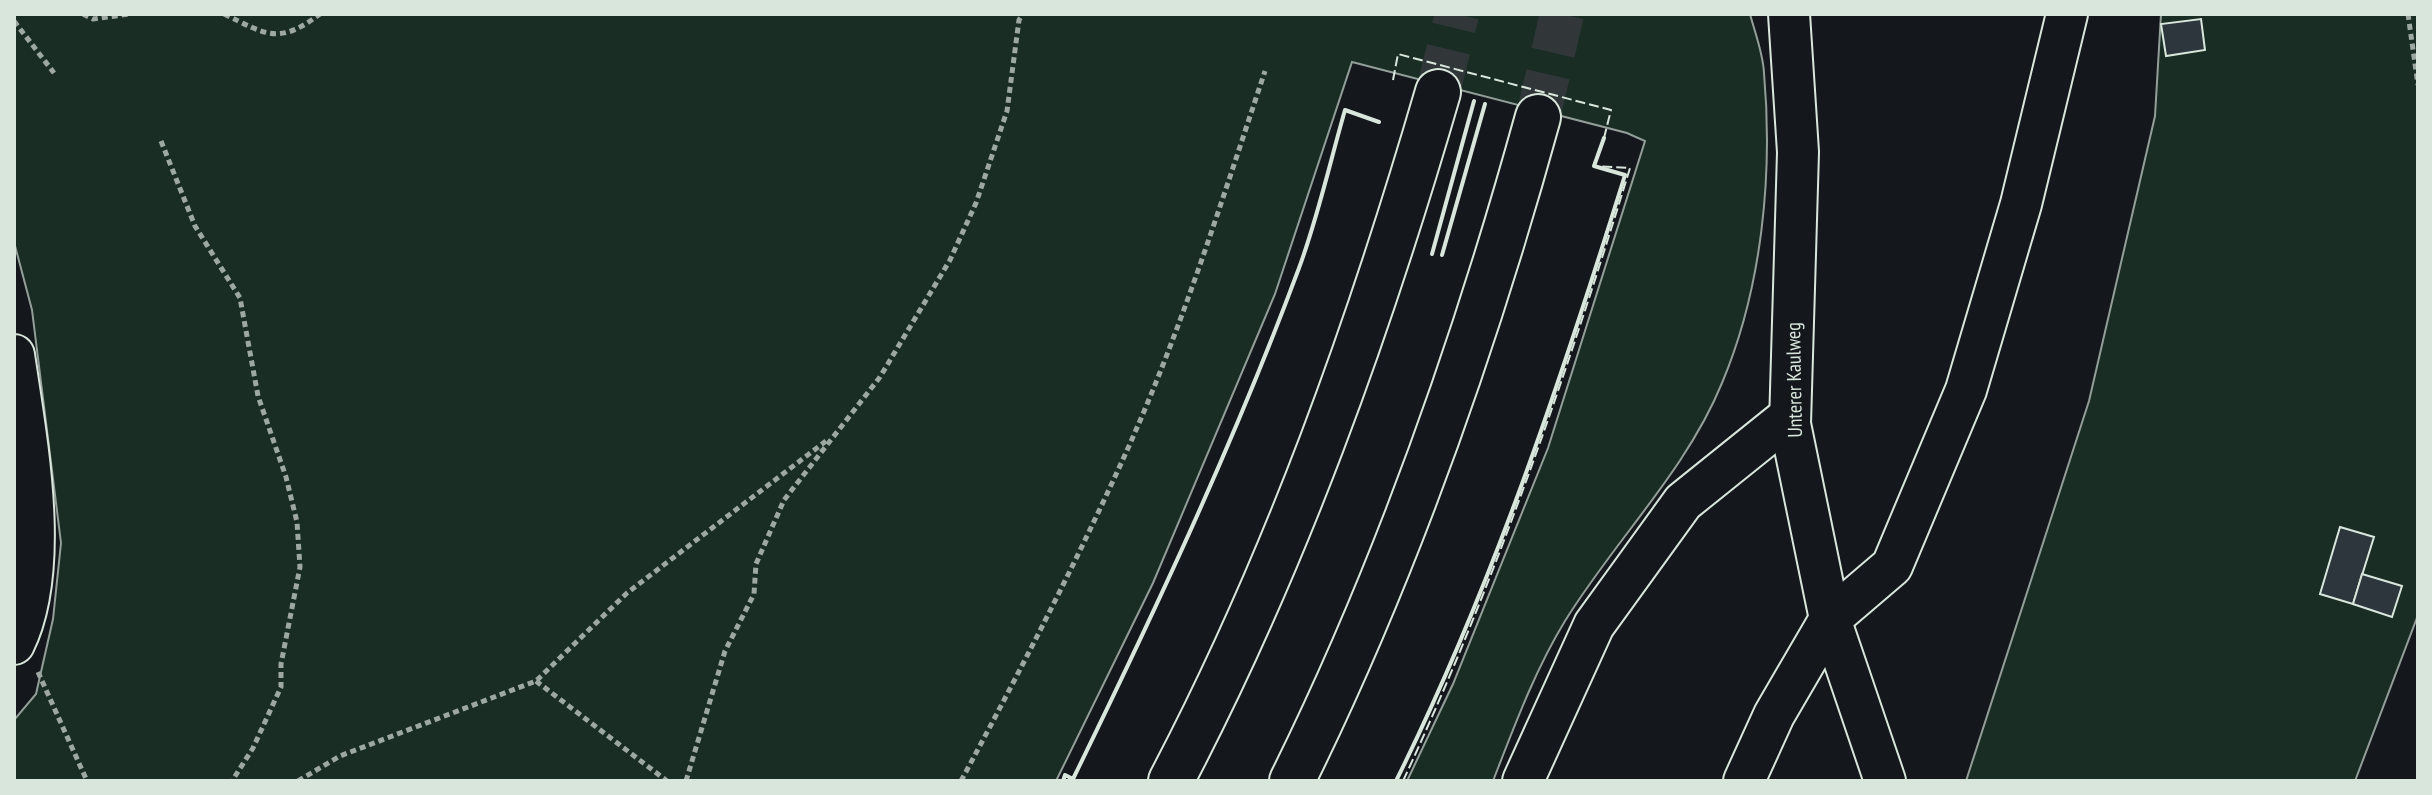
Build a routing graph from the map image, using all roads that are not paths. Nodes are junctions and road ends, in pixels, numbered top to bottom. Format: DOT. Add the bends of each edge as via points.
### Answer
graph roads {
  1 [pos="1789,14"];
  2 [pos="2067,14"];
  3 [pos="1438,92"];
  4 [pos="1538,117"];
  5 [pos="14,355"];
  6 [pos="1790,416"];
  7 [pos="1830,619"];
  8 [pos="16,640"];
  9 [pos="1171,781"];
  10 [pos="1292,781"];
  11 [pos="1523,781"];
  12 [pos="1744,781"];
  13 [pos="1885,781"];
  1 -- 6 [label="street, Unterer Kaulweg" via="1798,152"];
  2 -- 7 [label="street" via="2021,204 1966,390 1892,566"];
  3 -- 9 [label="highway" via="1395,239 1327,432 1237,644"];
  4 -- 10 [label="highway" via="1505,236 1428,466"];
  5 -- 8 [label="street" via="31,469 34,564"];
  6 -- 7 [label="street, Unterer Kaulweg"];
  6 -- 11 [label="street" via="1683,502 1594,625"];
  7 -- 12 [label="street" via="1774,715"];
  7 -- 13 [label="street, Unterer Kaulweg"];
}
